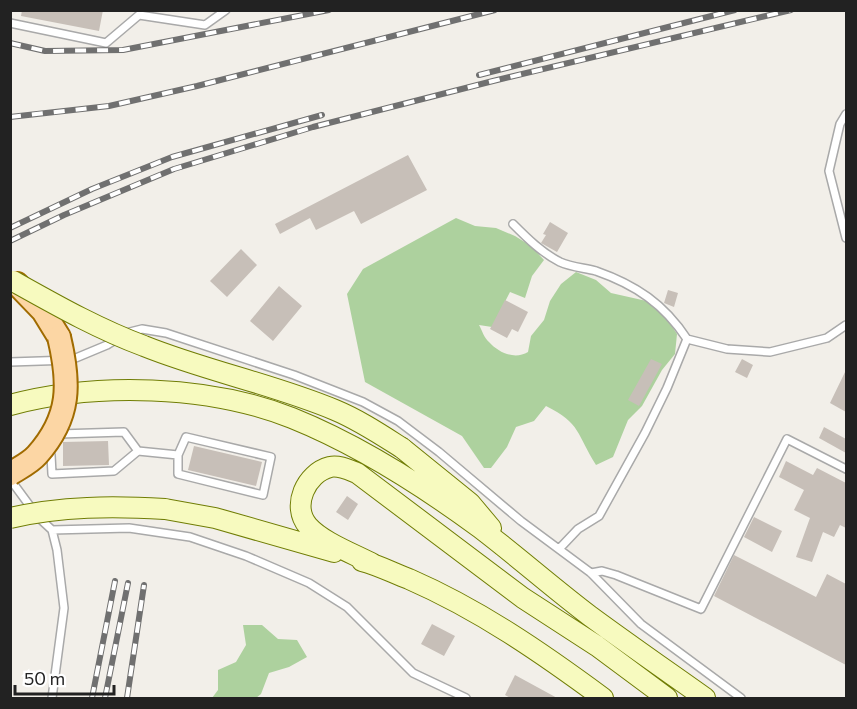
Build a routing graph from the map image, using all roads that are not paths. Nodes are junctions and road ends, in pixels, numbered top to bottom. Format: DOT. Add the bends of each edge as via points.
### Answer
graph roads {
  1 [pos="226,10"];
  2 [pos="10,23"];
  3 [pos="846,114"];
  4 [pos="513,224"];
  5 [pos="846,238"];
  6 [pos="12,280"];
  7 [pos="846,325"];
  8 [pos="687,339"];
  9 [pos="10,362"];
  10 [pos="10,405"];
  11 [pos="138,451"];
  12 [pos="51,455"];
  13 [pos="178,455"];
  14 [pos="14,467"];
  15 [pos="846,469"];
  16 [pos="10,479"];
  17 [pos="10,518"];
  18 [pos="52,530"];
  19 [pos="560,548"];
  20 [pos="519,559"];
  21 [pos="373,564"];
  22 [pos="591,573"];
  23 [pos="591,616"];
  24 [pos="52,699"];
  25 [pos="465,699"];
  26 [pos="603,699"];
  27 [pos="667,699"];
  28 [pos="676,699"];
  29 [pos="705,699"];
  30 [pos="741,699"];
  1 -- 2 [label="lane" via="205,25 139,15 106,43"];
  3 -- 5 [label="lane" via="829,171"];
  4 -- 8 [label="lane" via="561,262 604,274 653,298"];
  6 -- 14 [label="main road, bridge" via="43,311 59,337 66,369 66,401 55,431 36,456"];
  6 -- 20 [label="main road, bridge" via="78,318 143,346 258,382 365,425 402,448 470,503"];
  7 -- 8 [label="lane" via="827,338 770,352 727,349"];
  8 -- 19 [label="lane" via="650,424 599,516 578,529"];
  9 -- 19 [label="lane" via="71,360 142,329 166,333 294,375 363,402 398,421"];
  10 -- 20 [label="main road" via="128,389 181,392 291,417 398,473"];
  11 -- 12 [label="lane" via="114,471 52,474"];
  11 -- 12 [label="lane" via="124,432 50,434"];
  11 -- 13 [label="lane"];
  12 -- 14 [label="lane"];
  13 -- 13 [label="lane" via="178,474 263,495 271,457 186,437"];
  15 -- 22 [label="lane" via="787,439 701,609 616,575"];
  16 -- 18 [label="lane"];
  17 -- 21 [label="main road, bridge" via="78,507 165,509 214,518"];
  18 -- 24 [label="lane" via="64,608"];
  18 -- 25 [label="lane" via="129,528 190,537 246,556 309,583 347,607 413,674"];
  19 -- 22 [label="lane"];
  20 -- 23 [label="main road"];
  21 -- 26 [label="main road" via="468,608 553,661"];
  21 -- 27 [label="main road" via="308,526 302,512 304,489 322,471 342,467 357,473 523,598 597,646"];
  22 -- 30 [label="lane" via="641,624"];
  23 -- 28 [label="main road"];
  23 -- 29 [label="main road"];
}
